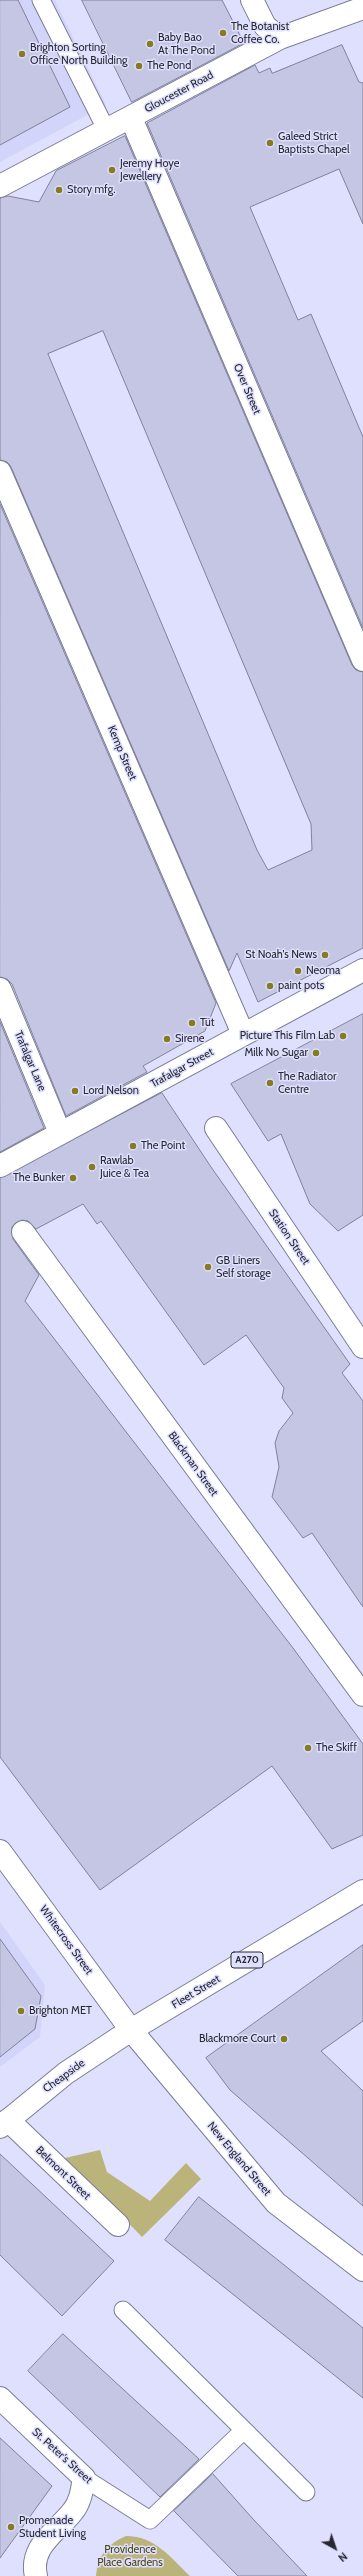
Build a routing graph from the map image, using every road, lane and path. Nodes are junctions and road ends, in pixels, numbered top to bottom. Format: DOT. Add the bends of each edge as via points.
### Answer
graph roads {
  1 [pos="41,0"];
  2 [pos="252,0"];
  3 [pos="363,8"];
  4 [pos="280,38"];
  5 [pos="131,118"];
  6 [pos="107,131"];
  7 [pos="0,186"];
  8 [pos="0,472"];
  9 [pos="363,660"];
  10 [pos="363,970"];
  11 [pos="0,989"];
  12 [pos="243,1034"];
  13 [pos="216,1128"];
  14 [pos="60,1133"];
  15 [pos="0,1166"];
  16 [pos="24,1232"];
  17 [pos="363,1347"];
  18 [pos="363,1695"];
  19 [pos="0,1850"];
  20 [pos="363,1891"];
  21 [pos="131,2030"];
  22 [pos="4,2123"];
  23 [pos="118,2225"];
  24 [pos="363,2270"];
  25 [pos="123,2310"];
  26 [pos="0,2398"];
  27 [pos="244,2430"];
  28 [pos="84,2478"];
  29 [pos="306,2492"];
  30 [pos="36,2576"];
  1 -- 6 [label="lane"];
  2 -- 4 [label="street" via="265,26"];
  3 -- 4 [label="street, Gloucester Road"];
  4 -- 5 [label="street, Gloucester Road"];
  5 -- 6 [label="street, Gloucester Road"];
  5 -- 9 [label="street, Over Street"];
  6 -- 7 [label="street, Gloucester Road"];
  8 -- 12 [label="street, Kemp Street"];
  10 -- 12 [label="street, Trafalgar Street"];
  11 -- 14 [label="street, Trafalgar Lane"];
  12 -- 14 [label="street, Trafalgar Street"];
  13 -- 17 [label="street, Station Street"];
  14 -- 15 [label="street, Trafalgar Street"];
  16 -- 18 [label="street, Blackman Street"];
  19 -- 21 [label="street, Whitecross Street"];
  20 -- 21 [label="street, Fleet Street / A270"];
  21 -- 22 [label="street, Cheapside / A270" via="66,2073"];
  21 -- 24 [label="street, New England Street" via="276,2203"];
  22 -- 23 [label="street, Belmont Street"];
  25 -- 27 [label="lane"];
  26 -- 28 [label="street, St. Peter's Street"];
  27 -- 28 [label="lane, St. Peter's Street" via="150,2520"];
  27 -- 29 [label="lane"];
  28 -- 30 [label="street" via="81,2495 74,2509 36,2551 33,2566"];
}
